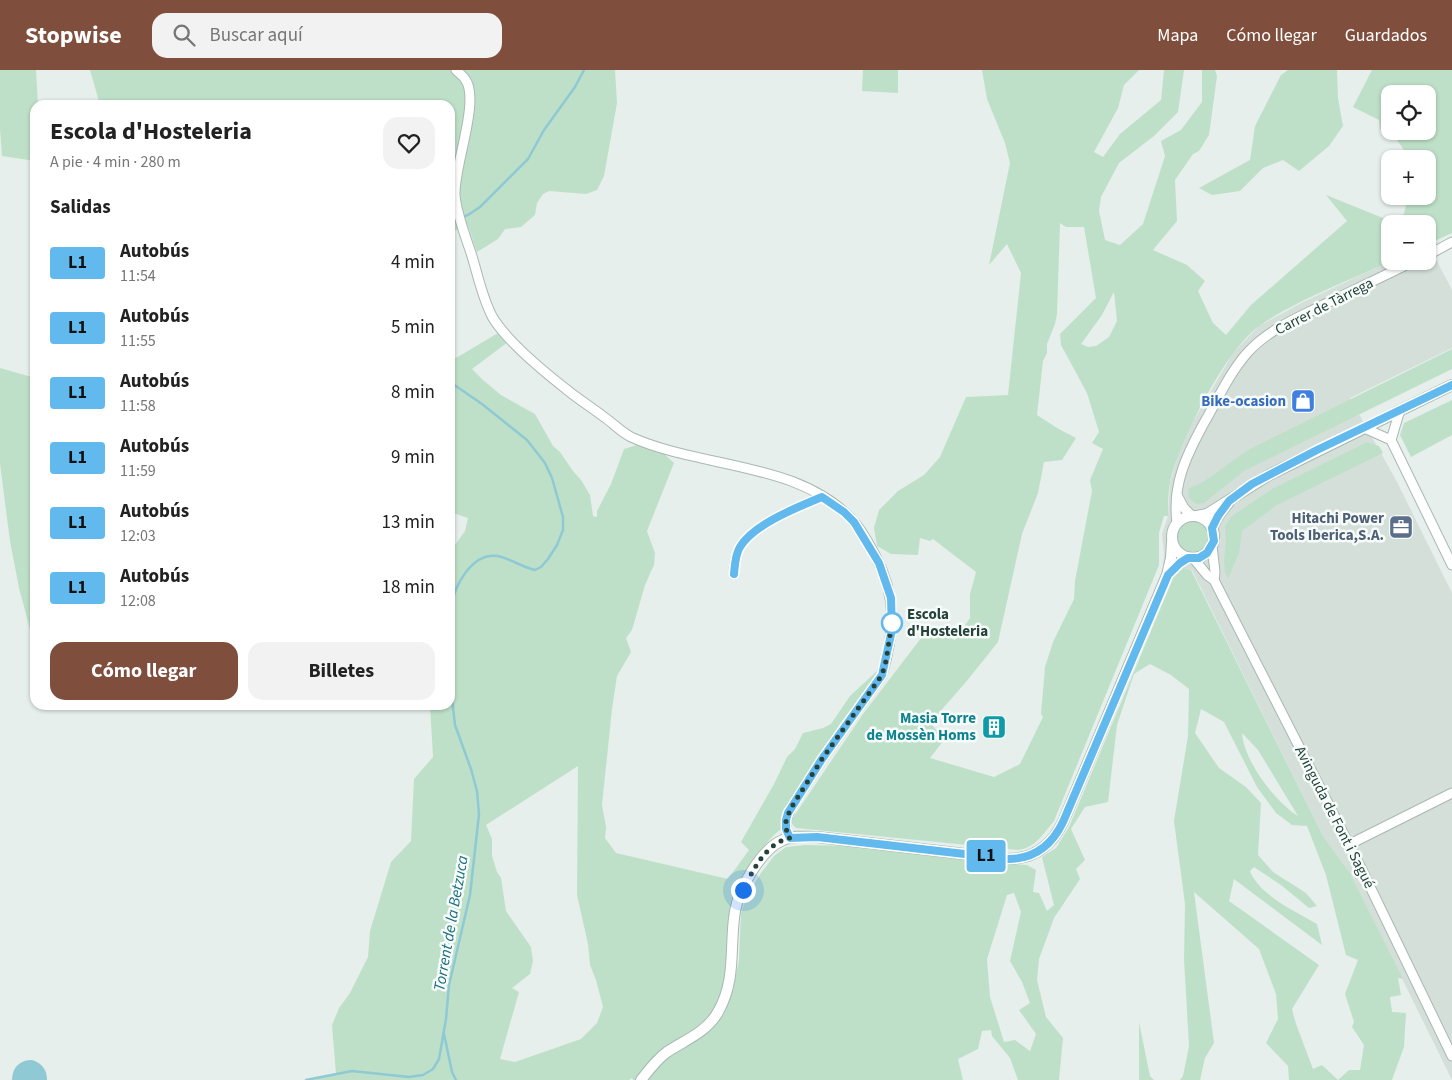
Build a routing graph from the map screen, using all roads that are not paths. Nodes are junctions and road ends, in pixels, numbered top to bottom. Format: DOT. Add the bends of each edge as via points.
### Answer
graph roads {
  1 [pos="456,70"];
  2 [pos="1452,242"];
  3 [pos="1436,250"];
  4 [pos="1396,270"];
  5 [pos="1452,385"];
  6 [pos="1400,410"];
  7 [pos="1364,428"];
  8 [pos="1391,440"];
  9 [pos="1177,495"];
  10 [pos="1229,501"];
  11 [pos="1194,516"];
  12 [pos="1177,523"];
  13 [pos="1212,528"];
  14 [pos="1172,542"];
  15 [pos="1212,546"];
  16 [pos="1191,558"];
  17 [pos="1452,565"];
  18 [pos="1168,575"];
  19 [pos="1214,580"];
  20 [pos="1452,793"];
  21 [pos="790,838"];
  22 [pos="1348,845"];
  23 [pos="1450,1047"];
  24 [pos="1452,1056"];
  25 [pos="641,1080"];
  1 -- 21 [label="street" via="468,85 470,99 456,177 456,206 484,296 494,319 510,339 567,390 637,439 789,479 835,505 858,527 883,573 891,598 892,622 882,675 791,808 786,820"];
  2 -- 3 [label="street"];
  4 -- 9 [label="street, Carrer de Tàrrega" via="1287,323 1255,346 1240,364 1200,431 1181,471"];
  5 -- 6 [label="street"];
  6 -- 7 [label="street"];
  6 -- 8 [label="street"];
  7 -- 8 [label="street"];
  7 -- 10 [label="street" via="1269,475"];
  8 -- 17 [label="street"];
  9 -- 11 [label="street" via="1184,508"];
  9 -- 12 [label="street, Carrer de Tàrrega"];
  10 -- 11 [label="street" via="1207,514"];
  10 -- 13 [label="street"];
  11 -- 12 [label="street" via="1185,517"];
  11 -- 13 [label="street" via="1205,520"];
  12 -- 14 [label="street" via="1172,532"];
  13 -- 15 [label="street"];
  14 -- 16 [label="street" via="1178,552"];
  14 -- 18 [label="street"];
  15 -- 16 [label="street" via="1203,556"];
  15 -- 19 [label="street, Avinguda de Font i Sagué"];
  16 -- 18 [label="street" via="1180,563"];
  16 -- 19 [label="street, Avinguda de Font i Sagué"];
  18 -- 21 [label="street" via="1063,822 1051,842 1040,850 1029,856 1008,859 817,837"];
  19 -- 22 [label="street, Avinguda de Font i Sagué"];
  20 -- 22 [label="street"];
  21 -- 25 [label="street" via="775,844 764,856 740,895 734,916 731,972 718,1013 706,1028 665,1054"];
  22 -- 23 [label="street, Avinguda de Font i Sagué"];
  23 -- 24 [label="street, Avinguda de Font i Sagué"];
}
